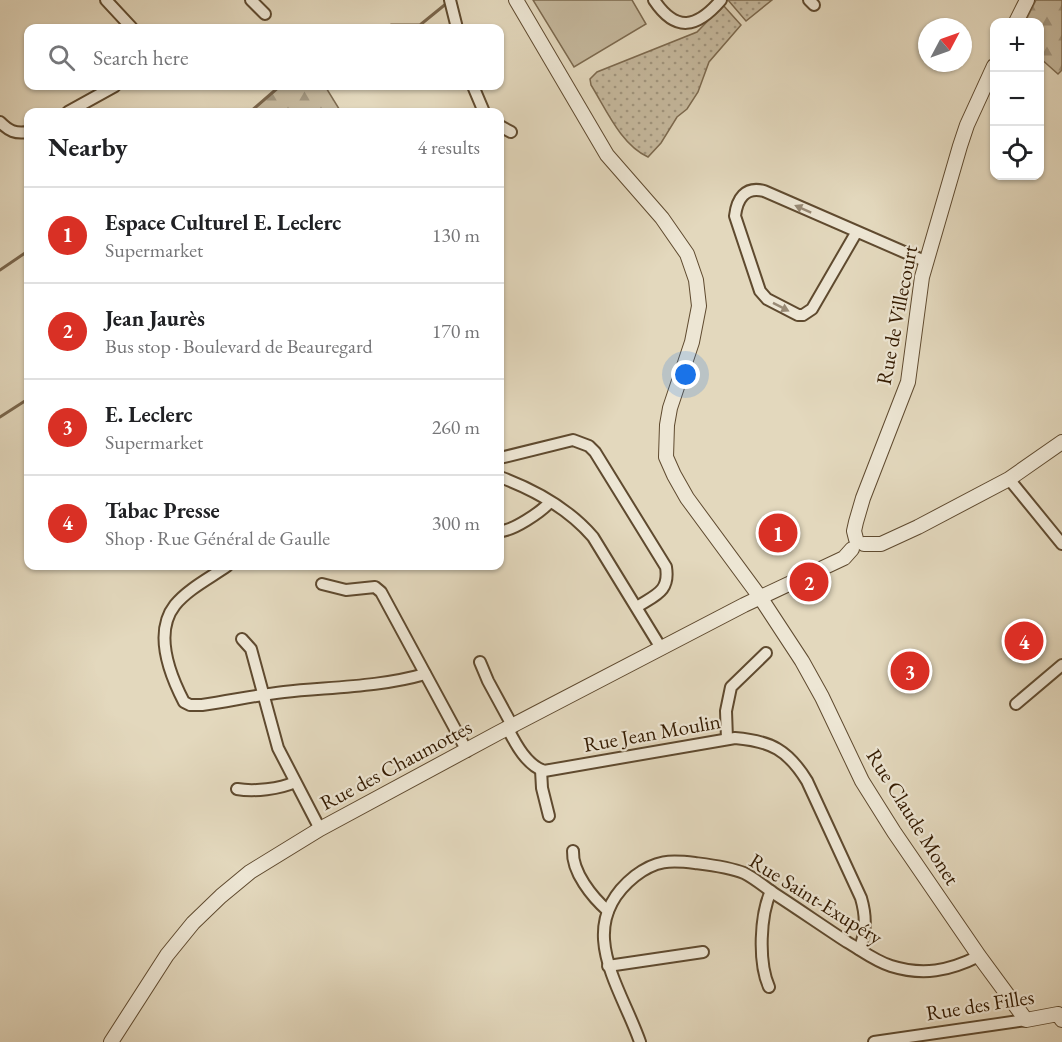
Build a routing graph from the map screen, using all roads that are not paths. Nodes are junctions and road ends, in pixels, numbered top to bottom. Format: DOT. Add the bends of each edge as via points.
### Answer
graph roads {
  1 [pos="106,0"];
  2 [pos="251,0"];
  3 [pos="450,0"];
  4 [pos="516,0"];
  5 [pos="654,0"];
  6 [pos="721,0"];
  7 [pos="1027,0"];
  8 [pos="264,14"];
  9 [pos="1018,18"];
  10 [pos="128,24"];
  11 [pos="456,24"];
  12 [pos="991,72"];
  13 [pos="104,90"];
  14 [pos="475,90"];
  15 [pos="75,108"];
  16 [pos="482,108"];
  17 [pos="0,122"];
  18 [pos="504,128"];
  19 [pos="24,132"];
  20 [pos="511,132"];
  21 [pos="4,134"];
  22 [pos="856,233"];
  23 [pos="927,262"];
  24 [pos="1062,442"];
  25 [pos="504,457"];
  26 [pos="504,479"];
  27 [pos="1009,479"];
  28 [pos="550,502"];
  29 [pos="504,530"];
  30 [pos="1062,543"];
  31 [pos="857,544"];
  32 [pos="222,570"];
  33 [pos="322,584"];
  34 [pos="760,597"];
  35 [pos="637,607"];
  36 [pos="243,639"];
  37 [pos="661,648"];
  38 [pos="766,653"];
  39 [pos="480,662"];
  40 [pos="1062,665"];
  41 [pos="425,674"];
  42 [pos="262,696"];
  43 [pos="1016,704"];
  44 [pos="510,728"];
  45 [pos="727,739"];
  46 [pos="467,751"];
  47 [pos="541,770"];
  48 [pos="295,782"];
  49 [pos="237,789"];
  50 [pos="549,816"];
  51 [pos="320,829"];
  52 [pos="573,851"];
  53 [pos="771,891"];
  54 [pos="608,911"];
  55 [pos="859,949"];
  56 [pos="703,952"];
  57 [pos="979,956"];
  58 [pos="608,966"];
  59 [pos="769,987"];
  60 [pos="1061,1015"];
  61 [pos="1026,1020"];
  62 [pos="111,1042"];
  63 [pos="640,1042"];
  64 [pos="874,1042"];
  1 -- 10 [label="street"];
  2 -- 8 [label="street"];
  3 -- 11 [label="street"];
  4 -- 34 [label="street, Rue Claude Monet" via="608,155 687,254 699,306 692,342 670,408 666,457 687,498"];
  5 -- 6 [label="street" via="666,16 681,24 703,18"];
  7 -- 9 [label="street"];
  12 -- 23 [label="street, Rue de Villecourt" via="967,125"];
  13 -- 15 [label="street"];
  14 -- 16 [label="street"];
  17 -- 21 [label="street"];
  18 -- 20 [label="street"];
  19 -- 21 [label="street"];
  22 -- 22 [label="street, one-way" via="758,189 744,194 736,209 760,291 767,299 798,315 812,309"];
  22 -- 23 [label="street"];
  23 -- 31 [label="street, Rue de Villecourt" via="908,382 863,498 854,531"];
  24 -- 27 [label="street"];
  25 -- 35 [label="street" via="573,440 595,452 666,567 662,591"];
  26 -- 28 [label="street"];
  27 -- 30 [label="street"];
  27 -- 31 [label="street" via="881,544"];
  28 -- 29 [label="street"];
  28 -- 35 [label="street" via="567,511 593,537"];
  31 -- 34 [label="street, Rue des Chaumottes" via="844,558"];
  32 -- 42 [label="street" via="170,614 166,658 184,702 190,705"];
  33 -- 41 [label="street" via="346,590 371,586 378,589"];
  34 -- 37 [label="street, Rue des Chaumottes"];
  34 -- 57 [label="street, Rue Claude Monet" via="822,697 862,781"];
  35 -- 37 [label="street"];
  36 -- 42 [label="street" via="251,649"];
  37 -- 44 [label="street, Rue des Chaumottes"];
  38 -- 45 [label="street" via="731,687 726,711"];
  39 -- 44 [label="street"];
  40 -- 43 [label="street"];
  41 -- 42 [label="street" via="377,684"];
  41 -- 46 [label="street"];
  42 -- 48 [label="street" via="278,748"];
  44 -- 46 [label="street, Rue des Chaumottes"];
  44 -- 47 [label="street" via="530,763"];
  45 -- 47 [label="street, Rue Jean Moulin"];
  45 -- 55 [label="street, Rue Jean Moulin" via="772,746 785,752 800,769 861,898 865,930"];
  46 -- 51 [label="street, Rue des Chaumottes"];
  47 -- 50 [label="street"];
  48 -- 49 [label="street" via="287,786"];
  48 -- 51 [label="street"];
  51 -- 62 [label="street, Rue des Chaumottes" via="250,872 194,923 167,955"];
  52 -- 54 [label="street" via="581,876"];
  53 -- 54 [label="street, Rue Saint-Exupéry" via="744,873 672,860 640,872 626,883"];
  53 -- 55 [label="street, Rue Saint-Exupéry"];
  53 -- 59 [label="street" via="765,903 763,924 764,978"];
  54 -- 58 [label="street, Rue Saint-Exupéry"];
  55 -- 57 [label="street, Rue Saint-Exupéry" via="891,966 928,972 947,970"];
  56 -- 58 [label="street"];
  57 -- 61 [label="street, Rue Claude Monet"];
  58 -- 63 [label="street, Rue Saint-Exupéry"];
  60 -- 61 [label="street, Rue des Filles"];
  61 -- 64 [label="street, Rue des Filles"];
}
